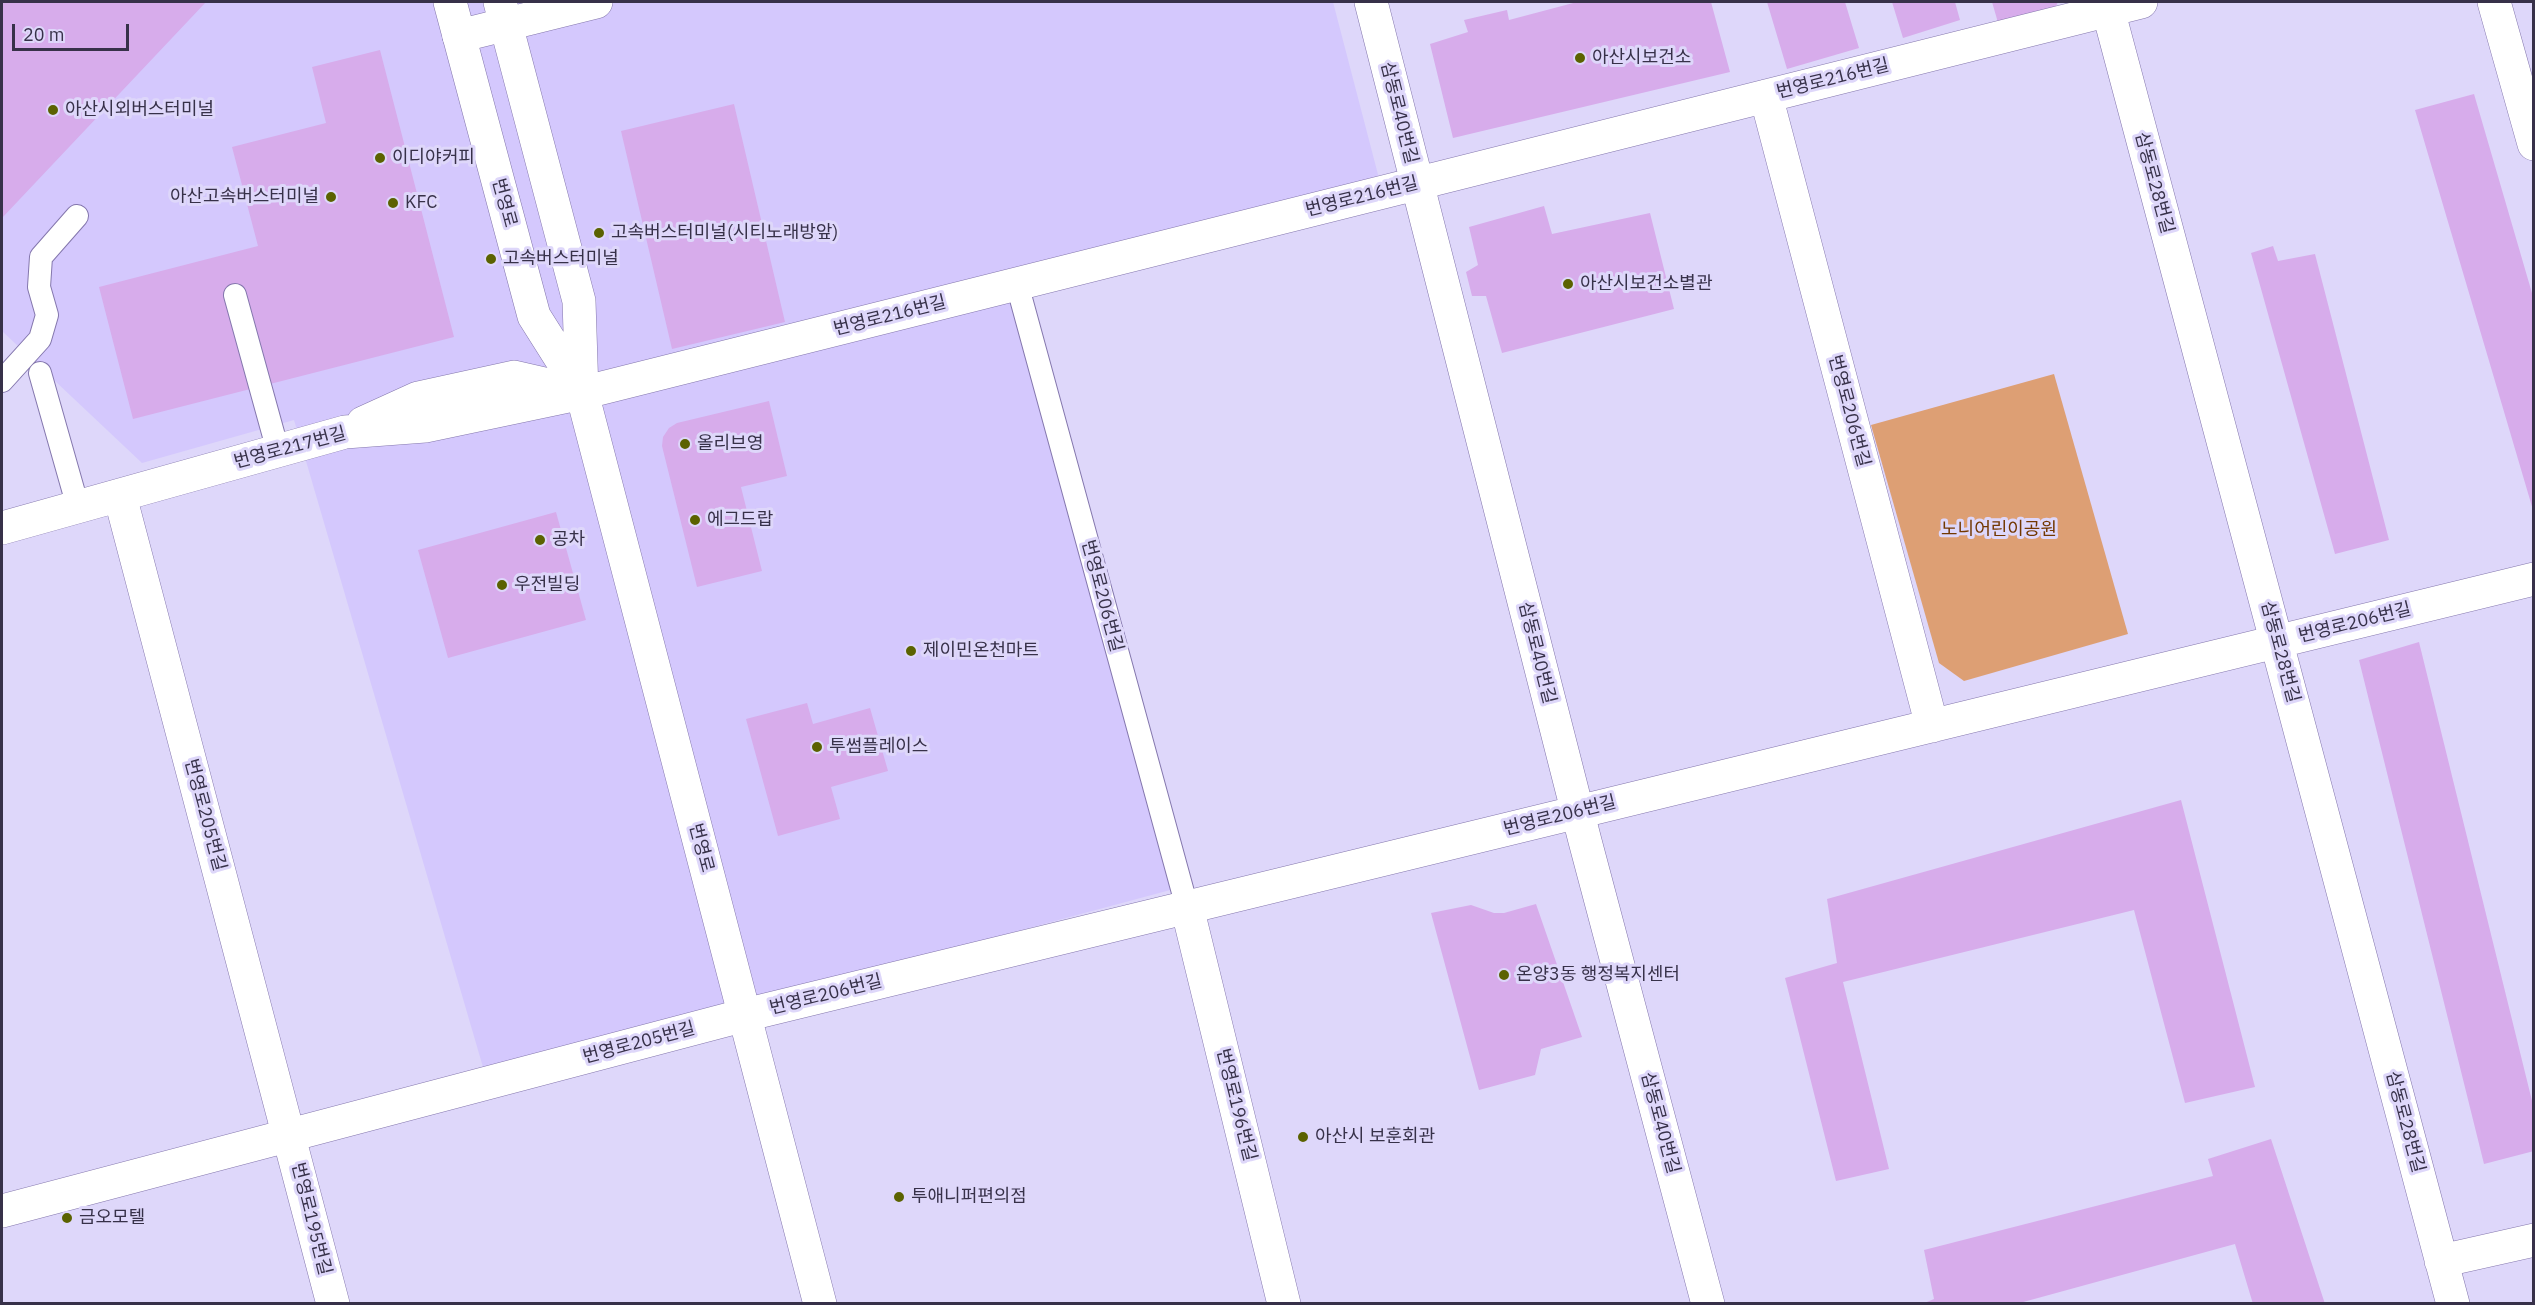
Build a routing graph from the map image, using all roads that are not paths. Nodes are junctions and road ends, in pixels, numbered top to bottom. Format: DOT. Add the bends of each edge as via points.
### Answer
graph roads {
  1 [pos="450,2"];
  2 [pos="596,2"];
  3 [pos="1371,2"];
  4 [pos="2141,2"];
  5 [pos="2494,2"];
  6 [pos="2107,6"];
  7 [pos="503,13"];
  8 [pos="459,36"];
  9 [pos="1766,96"];
  10 [pos="2534,144"];
  11 [pos="1416,183"];
  12 [pos="78,216"];
  13 [pos="1017,284"];
  14 [pos="236,295"];
  15 [pos="40,373"];
  16 [pos="2,381"];
  17 [pos="582,393"];
  18 [pos="278,451"];
  19 [pos="120,496"];
  20 [pos="78,507"];
  21 [pos="2,528"];
  22 [pos="2534,579"];
  23 [pos="2277,642"];
  24 [pos="1932,726"];
  25 [pos="1577,812"];
  26 [pos="1187,907"];
  27 [pos="745,1015"];
  28 [pos="290,1135"];
  29 [pos="2,1211"];
  30 [pos="2534,1240"];
  31 [pos="2441,1261"];
  32 [pos="333,1304"];
  33 [pos="820,1304"];
  34 [pos="1284,1304"];
  35 [pos="1708,1304"];
  36 [pos="2452,1304"];
  1 -- 8 [label="street, 번영로"];
  2 -- 7 [label="street"];
  3 -- 11 [label="street, 삼동로40번길"];
  4 -- 6 [label="street, 번영로216번길"];
  5 -- 10 [label="street"];
  6 -- 9 [label="street, 번영로216번길"];
  6 -- 23 [label="street, 삼동로28번길"];
  7 -- 8 [label="street"];
  7 -- 17 [label="street, 번영로" via="579,301"];
  8 -- 17 [label="street, 번영로" via="534,316"];
  9 -- 11 [label="street, 번영로216번길"];
  9 -- 24 [label="street, 번영로206번길"];
  11 -- 13 [label="street, 번영로216번길"];
  11 -- 25 [label="street, 삼동로40번길"];
  12 -- 16 [label="lane" via="41,257 39,287 47,315 40,339"];
  13 -- 17 [label="street, 번영로216번길"];
  13 -- 26 [label="lane, 번영로206번길"];
  14 -- 18 [label="lane"];
  15 -- 20 [label="lane"];
  17 -- 18 [label="street, 번영로217번길" via="425,426 345,432"];
  17 -- 27 [label="street, 번영로"];
  18 -- 19 [label="street, 번영로217번길"];
  19 -- 20 [label="street, 번영로217번길"];
  19 -- 28 [label="street, 번영로205번길"];
  20 -- 21 [label="street, 번영로217번길"];
  22 -- 23 [label="street, 번영로206번길"];
  23 -- 24 [label="street, 번영로206번길"];
  23 -- 31 [label="street, 삼동로28번길"];
  24 -- 25 [label="street, 번영로206번길"];
  25 -- 26 [label="street, 번영로206번길"];
  25 -- 35 [label="street, 삼동로40번길"];
  26 -- 27 [label="street, 번영로206번길"];
  26 -- 34 [label="street, 번영로196번길"];
  27 -- 28 [label="street, 번영로205번길"];
  27 -- 33 [label="street, 번영로"];
  28 -- 29 [label="street, 번영로205번길"];
  28 -- 32 [label="street, 번영로195번길"];
  30 -- 31 [label="street"];
  31 -- 36 [label="street, 삼동로28번길"];
}
